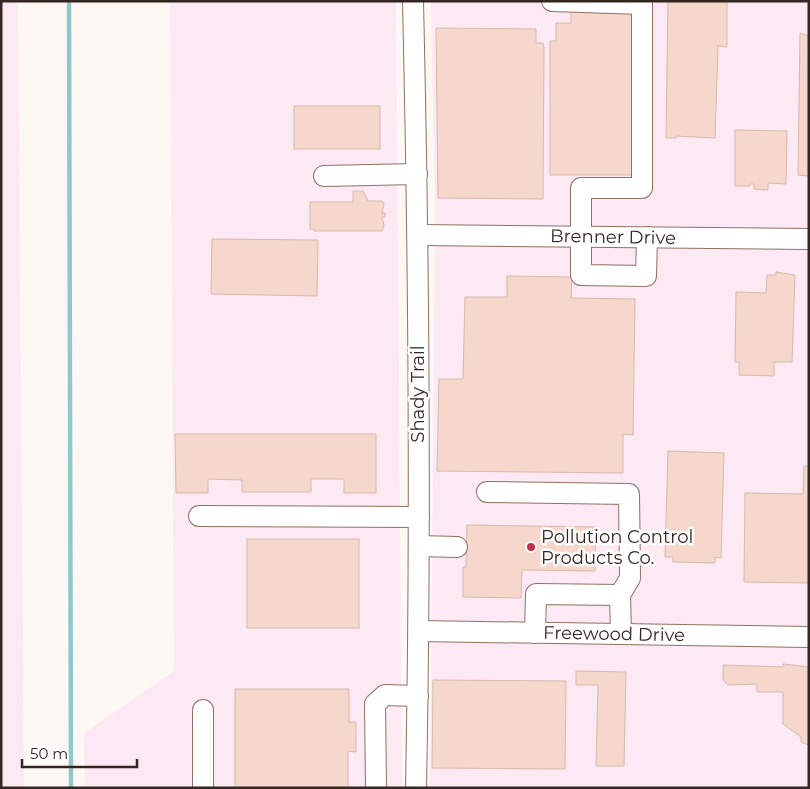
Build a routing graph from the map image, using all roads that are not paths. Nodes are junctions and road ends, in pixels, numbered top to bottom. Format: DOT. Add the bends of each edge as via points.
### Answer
graph roads {
  1 [pos="413,1"];
  2 [pos="552,1"];
  3 [pos="417,174"];
  4 [pos="324,176"];
  5 [pos="418,235"];
  6 [pos="581,236"];
  7 [pos="647,237"];
  8 [pos="809,239"];
  9 [pos="487,492"];
  10 [pos="199,516"];
  11 [pos="418,517"];
  12 [pos="418,546"];
  13 [pos="457,548"];
  14 [pos="620,594"];
  15 [pos="419,631"];
  16 [pos="535,633"];
  17 [pos="621,634"];
  18 [pos="809,637"];
  19 [pos="418,696"];
  20 [pos="203,710"];
  21 [pos="203,788"];
  22 [pos="376,788"];
  23 [pos="416,788"];
  1 -- 3 [label="street, Shady Trail"];
  2 -- 6 [label="street" via="642,4 642,188 581,188"];
  3 -- 4 [label="street"];
  3 -- 5 [label="street, Shady Trail"];
  5 -- 6 [label="street, Brenner Drive"];
  5 -- 11 [label="street, Shady Trail"];
  6 -- 7 [label="street, Brenner Drive"];
  6 -- 7 [label="street" via="580,275 628,276 646,276"];
  7 -- 8 [label="street, Brenner Drive"];
  9 -- 14 [label="street" via="629,494 630,578"];
  10 -- 11 [label="street"];
  11 -- 12 [label="street, Shady Trail"];
  12 -- 13 [label="street"];
  12 -- 15 [label="street, Shady Trail"];
  14 -- 16 [label="street" via="536,594"];
  14 -- 17 [label="street"];
  15 -- 16 [label="street, Freewood Drive"];
  15 -- 19 [label="street, Shady Trail"];
  16 -- 17 [label="street, Freewood Drive"];
  17 -- 18 [label="street, Freewood Drive"];
  19 -- 22 [label="street" via="385,695 375,704"];
  19 -- 23 [label="street, Shady Trail"];
  20 -- 21 [label="street"];
}
